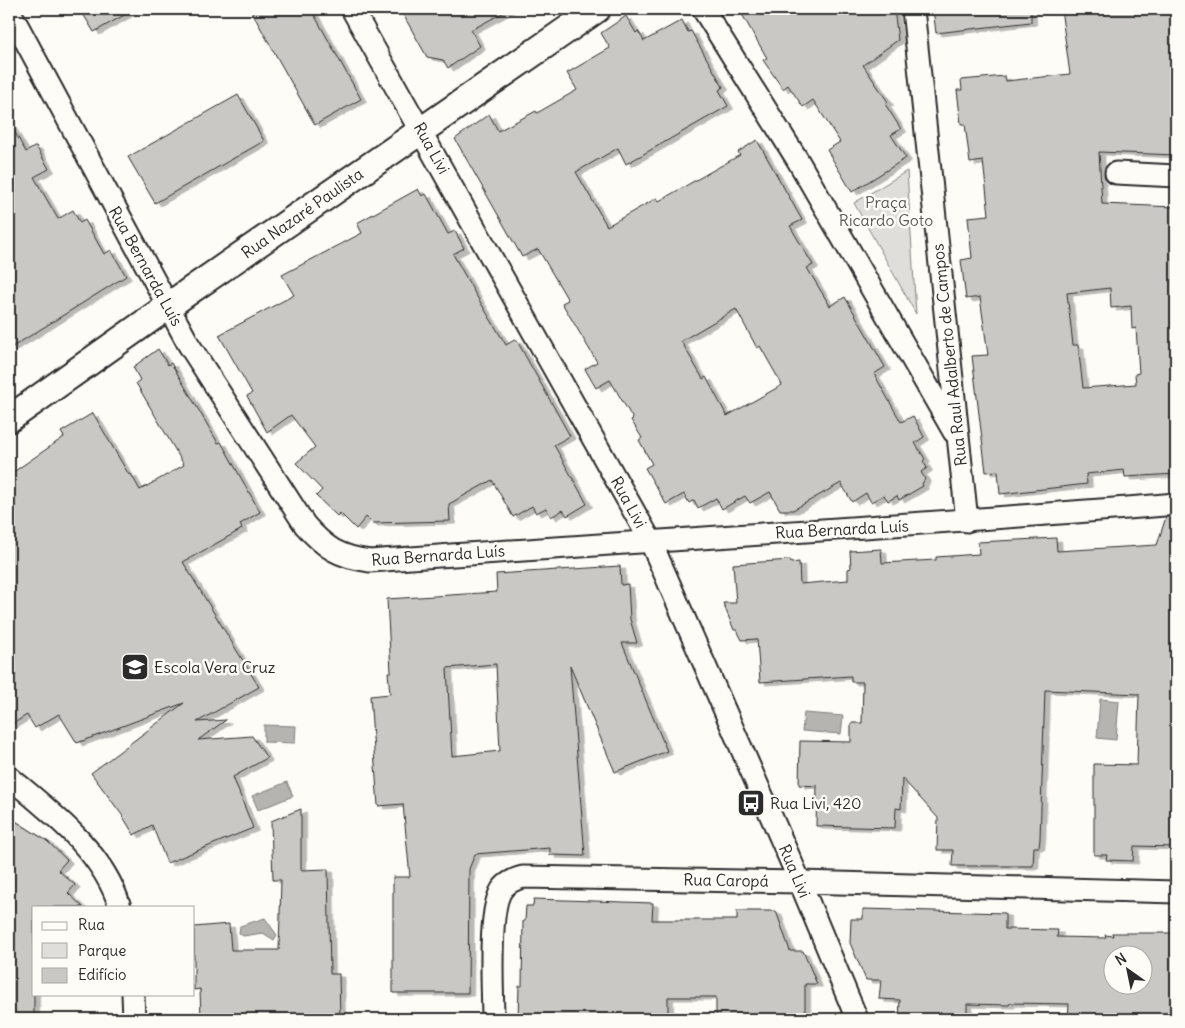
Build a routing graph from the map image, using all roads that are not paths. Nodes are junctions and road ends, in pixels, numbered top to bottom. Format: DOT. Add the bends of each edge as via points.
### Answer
graph roads {
  1 [pos="352,9"];
  2 [pos="597,9"];
  3 [pos="703,9"];
  4 [pos="913,9"];
  5 [pos="9,10"];
  6 [pos="421,130"];
  7 [pos="1116,173"];
  8 [pos="1176,176"];
  9 [pos="167,306"];
  10 [pos="9,419"];
  11 [pos="958,438"];
  12 [pos="1176,504"];
  13 [pos="967,522"];
  14 [pos="650,540"];
  15 [pos="9,777"];
  16 [pos="800,882"];
  17 [pos="1176,892"];
  18 [pos="120,906"];
  19 [pos="133,996"];
  20 [pos="134,1019"];
  21 [pos="492,1019"];
  22 [pos="857,1019"];
  1 -- 6 [label="street, Rua Livi"];
  2 -- 6 [label="street, Rua Nazaré Paulista"];
  3 -- 11 [label="street" via="797,159"];
  4 -- 11 [label="street, Rua Raul Adalberto de Campos"];
  5 -- 9 [label="street, Rua Bernarda Luís"];
  6 -- 9 [label="street, Rua Nazaré Paulista"];
  6 -- 14 [label="street, Rua Livi"];
  7 -- 8 [label="street"];
  9 -- 10 [label="street, Rua Nazaré Paulista"];
  9 -- 14 [label="street, Rua Bernarda Luís" via="305,525 322,544 337,553 370,561"];
  11 -- 13 [label="street, Rua Raul Adalberto de Campos"];
  12 -- 13 [label="street, Rua Bernarda Luís"];
  13 -- 14 [label="street, Rua Bernarda Luís"];
  14 -- 16 [label="street, Rua Livi"];
  15 -- 18 [label="street" via="71,830 92,854"];
  16 -- 17 [label="street, Rua Caropá"];
  16 -- 21 [label="street, Rua Caropá" via="533,876 512,880 502,889 496,903"];
  16 -- 22 [label="street, Rua Livi"];
  19 -- 20 [label="street"];
}
